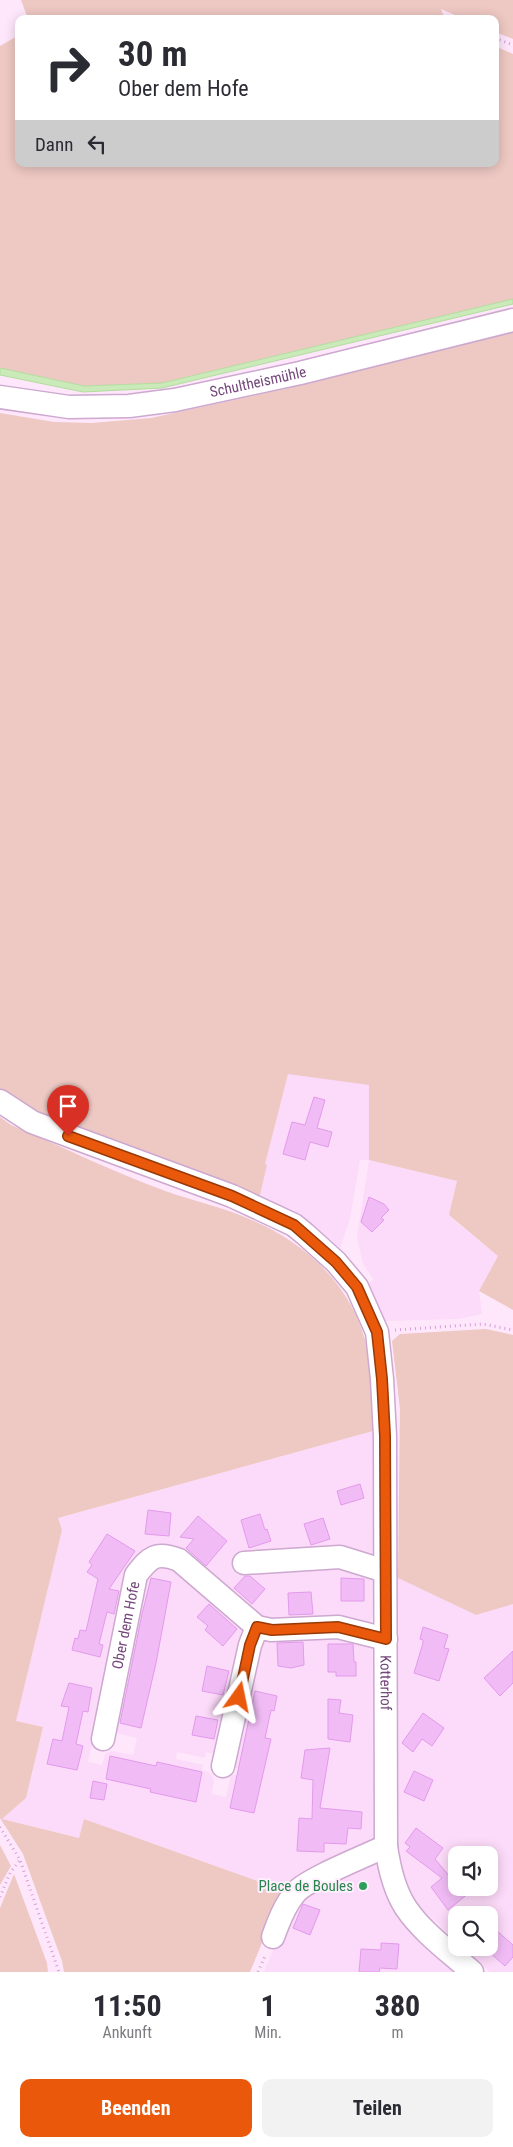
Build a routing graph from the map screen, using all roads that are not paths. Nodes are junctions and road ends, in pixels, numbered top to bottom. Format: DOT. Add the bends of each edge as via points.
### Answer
graph roads {
  1 [pos="513,320"];
  2 [pos="0,397"];
  3 [pos="0,1101"];
  4 [pos="244,1563"];
  5 [pos="386,1570"];
  6 [pos="257,1627"];
  7 [pos="386,1639"];
  8 [pos="103,1739"];
  9 [pos="223,1766"];
  10 [pos="386,1846"];
  11 [pos="273,1937"];
  12 [pos="472,1972"];
  1 -- 2 [label="street, Schultheismühle" via="300,373 175,400 129,406 69,407"];
  3 -- 5 [label="street, Kotterhof" via="32,1122 232,1196 294,1225 336,1262 357,1287 377,1332 382,1379"];
  4 -- 5 [label="street" via="340,1557"];
  5 -- 7 [label="street, Kotterhof"];
  6 -- 7 [label="street" via="272,1630 338,1627"];
  6 -- 8 [label="street, Ober dem Hofe" via="179,1560 164,1554 148,1560 136,1575"];
  6 -- 9 [label="street" via="250,1645"];
  7 -- 10 [label="street, Kotterhof"];
  10 -- 11 [label="street" via="296,1892"];
  10 -- 12 [label="street, Kotterhof" via="390,1869 405,1907 426,1931"];
}
